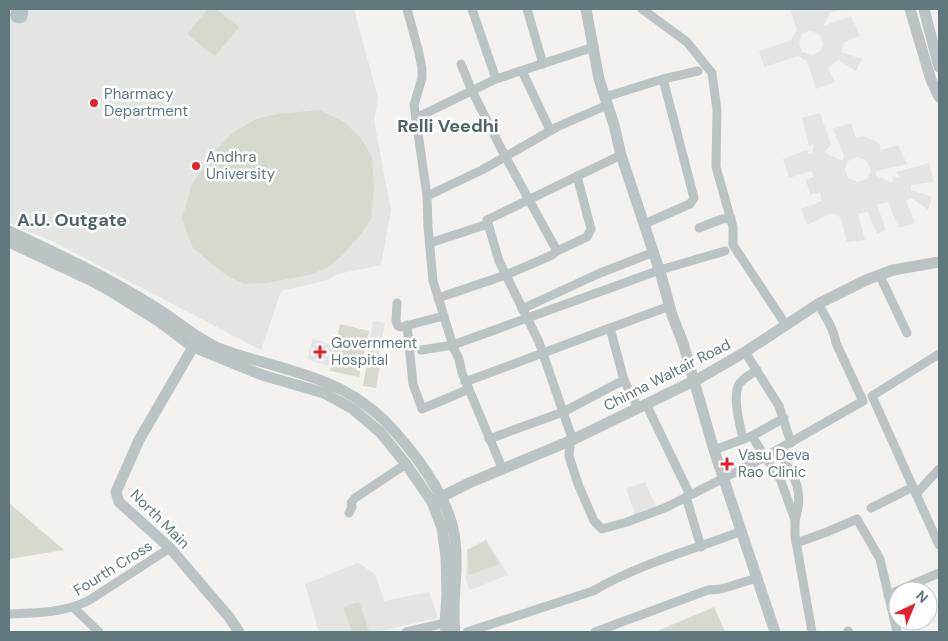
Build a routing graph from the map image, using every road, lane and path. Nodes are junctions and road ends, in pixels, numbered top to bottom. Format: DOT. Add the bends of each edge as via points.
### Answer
graph roads {
  1 [pos="407,9"];
  2 [pos="472,9"];
  3 [pos="526,9"];
  4 [pos="586,9"];
  5 [pos="642,9"];
  6 [pos="910,9"];
  7 [pos="924,9"];
  8 [pos="594,47"];
  9 [pos="461,64"];
  10 [pos="543,64"];
  11 [pos="939,67"];
  12 [pos="522,71"];
  13 [pos="698,71"];
  14 [pos="496,79"];
  15 [pos="663,79"];
  16 [pos="472,91"];
  17 [pos="939,97"];
  18 [pos="606,101"];
  19 [pos="416,118"];
  20 [pos="550,130"];
  21 [pos="621,155"];
  22 [pos="505,156"];
  23 [pos="577,176"];
  24 [pos="427,196"];
  25 [pos="530,201"];
  26 [pos="731,218"];
  27 [pos="488,224"];
  28 [pos="644,224"];
  29 [pos="699,228"];
  30 [pos="9,231"];
  31 [pos="9,242"];
  32 [pos="430,243"];
  33 [pos="556,251"];
  34 [pos="725,251"];
  35 [pos="654,252"];
  36 [pos="939,262"];
  37 [pos="660,270"];
  38 [pos="879,274"];
  39 [pos="506,275"];
  40 [pos="438,298"];
  41 [pos="397,302"];
  42 [pos="818,304"];
  43 [pos="670,306"];
  44 [pos="524,313"];
  45 [pos="444,316"];
  46 [pos="407,325"];
  47 [pos="786,325"];
  48 [pos="610,328"];
  49 [pos="907,333"];
  50 [pos="195,342"];
  51 [pos="453,345"];
  52 [pos="421,350"];
  53 [pos="745,352"];
  54 [pos="543,353"];
  55 [pos="939,354"];
  56 [pos="757,370"];
  57 [pos="624,380"];
  58 [pos="693,381"];
  59 [pos="467,386"];
  60 [pos="872,396"];
  61 [pos="863,401"];
  62 [pos="642,406"];
  63 [pos="563,412"];
  64 [pos="784,418"];
  65 [pos="748,437"];
  66 [pos="489,438"];
  67 [pos="572,440"];
  68 [pos="791,443"];
  69 [pos="714,450"];
  70 [pos="778,451"];
  71 [pos="765,457"];
  72 [pos="406,464"];
  73 [pos="502,470"];
  74 [pos="939,470"];
  75 [pos="723,477"];
  76 [pos="914,490"];
  77 [pos="688,496"];
  78 [pos="437,500"];
  79 [pos="871,508"];
  80 [pos="349,513"];
  81 [pos="795,520"];
  82 [pos="742,531"];
  83 [pos="796,543"];
  84 [pos="939,545"];
  85 [pos="701,547"];
  86 [pos="170,548"];
  87 [pos="939,573"];
  88 [pos="757,578"];
  89 [pos="920,581"];
  90 [pos="888,594"];
  91 [pos="74,608"];
  92 [pos="9,614"];
  93 [pos="445,628"];
  94 [pos="99,632"];
  95 [pos="239,632"];
  96 [pos="406,632"];
  97 [pos="456,632"];
  98 [pos="467,632"];
  99 [pos="595,632"];
  100 [pos="775,632"];
  101 [pos="812,632"];
  1 -- 19 [label="street" via="422,69 414,105"];
  2 -- 14 [label="street"];
  3 -- 10 [label="street"];
  4 -- 8 [label="street"];
  5 -- 26 [label="street" via="687,42 712,73 717,110 716,167"];
  6 -- 17 [label="street"];
  7 -- 11 [label="street"];
  8 -- 10 [label="street"];
  8 -- 18 [label="street"];
  9 -- 16 [label="street"];
  10 -- 12 [label="street"];
  12 -- 14 [label="street"];
  12 -- 20 [label="street"];
  13 -- 15 [label="street"];
  14 -- 16 [label="street"];
  15 -- 18 [label="street"];
  15 -- 28 [label="street" via="694,198 690,204"];
  16 -- 19 [label="street"];
  16 -- 22 [label="street"];
  18 -- 20 [label="street"];
  18 -- 21 [label="street"];
  19 -- 24 [label="street"];
  20 -- 22 [label="street"];
  21 -- 23 [label="street"];
  21 -- 28 [label="street"];
  22 -- 24 [label="street"];
  22 -- 25 [label="street"];
  23 -- 25 [label="street"];
  23 -- 33 [label="street" via="591,229 587,237"];
  24 -- 32 [label="street"];
  25 -- 27 [label="street" via="492,217 487,220"];
  25 -- 33 [label="street"];
  26 -- 29 [label="street"];
  26 -- 47 [label="street" via="733,245"];
  27 -- 32 [label="street"];
  27 -- 39 [label="street"];
  28 -- 35 [label="street"];
  30 -- 50 [label="street" via="155,307"];
  31 -- 50 [label="street" via="92,281"];
  32 -- 40 [label="street" via="433,281"];
  33 -- 39 [label="street"];
  34 -- 37 [label="street"];
  35 -- 37 [label="street"];
  35 -- 44 [label="street" via="600,273"];
  36 -- 38 [label="street, Chinna Waltair Road"];
  37 -- 43 [label="street"];
  37 -- 44 [label="street"];
  38 -- 42 [label="street, Chinna Waltair Road"];
  38 -- 49 [label="street"];
  39 -- 40 [label="street"];
  39 -- 44 [label="street"];
  40 -- 45 [label="street"];
  41 -- 46 [label="street" via="396,324 401,327"];
  42 -- 47 [label="street, Chinna Waltair Road"];
  42 -- 61 [label="street"];
  43 -- 48 [label="street"];
  43 -- 58 [label="street"];
  44 -- 51 [label="street"];
  44 -- 54 [label="street"];
  45 -- 46 [label="street"];
  45 -- 51 [label="street"];
  46 -- 59 [label="street" via="413,384 422,409"];
  47 -- 53 [label="street, Chinna Waltair Road"];
  48 -- 54 [label="street"];
  48 -- 57 [label="street"];
  50 -- 72 [label="street" via="214,357 324,393 353,410 380,432"];
  50 -- 78 [label="street" via="327,383 355,397 383,419 399,438 433,483"];
  50 -- 86 [label="street, North Main" via="139,440 116,492 119,502"];
  51 -- 52 [label="street"];
  51 -- 59 [label="street"];
  53 -- 56 [label="street"];
  53 -- 58 [label="street, Chinna Waltair Road"];
  54 -- 59 [label="street"];
  54 -- 63 [label="street"];
  55 -- 60 [label="street"];
  56 -- 64 [label="street"];
  56 -- 65 [label="street" via="738,386 738,412"];
  57 -- 62 [label="street"];
  57 -- 63 [label="street"];
  58 -- 62 [label="street, Chinna Waltair Road"];
  58 -- 69 [label="street"];
  59 -- 66 [label="street"];
  60 -- 61 [label="street"];
  60 -- 76 [label="street"];
  61 -- 68 [label="street"];
  62 -- 67 [label="street, Chinna Waltair Road"];
  62 -- 77 [label="street"];
  63 -- 66 [label="street"];
  63 -- 67 [label="street"];
  64 -- 65 [label="street"];
  64 -- 68 [label="street"];
  65 -- 69 [label="street"];
  65 -- 71 [label="street"];
  66 -- 73 [label="street"];
  67 -- 73 [label="street, Chinna Waltair Road"];
  67 -- 77 [label="street" via="569,456 578,484 594,520 602,529"];
  68 -- 70 [label="street"];
  69 -- 75 [label="street"];
  70 -- 71 [label="street"];
  70 -- 81 [label="street" via="799,488"];
  71 -- 75 [label="street"];
  71 -- 81 [label="street" via="780,481"];
  72 -- 78 [label="street"];
  72 -- 80 [label="street" via="355,498"];
  73 -- 78 [label="street, Chinna Waltair Road"];
  74 -- 76 [label="street"];
  75 -- 77 [label="street"];
  75 -- 82 [label="street"];
  76 -- 79 [label="street"];
  76 -- 84 [label="street"];
  77 -- 85 [label="street"];
  78 -- 93 [label="street" via="446,557"];
  78 -- 97 [label="street" via="450,515 455,535"];
  81 -- 83 [label="street"];
  82 -- 85 [label="street"];
  82 -- 88 [label="street"];
  83 -- 90 [label="street" via="857,519 880,559"];
  83 -- 101 [label="street"];
  85 -- 98 [label="street" via="628,573 592,591"];
  86 -- 91 [label="street, Fourth Cross"];
  86 -- 95 [label="street, North Main"];
  87 -- 89 [label="street"];
  88 -- 99 [label="street" via="708,590"];
  88 -- 100 [label="street"];
  91 -- 92 [label="street, Fourth Cross"];
  91 -- 94 [label="street"];
  93 -- 96 [label="street"];
}
